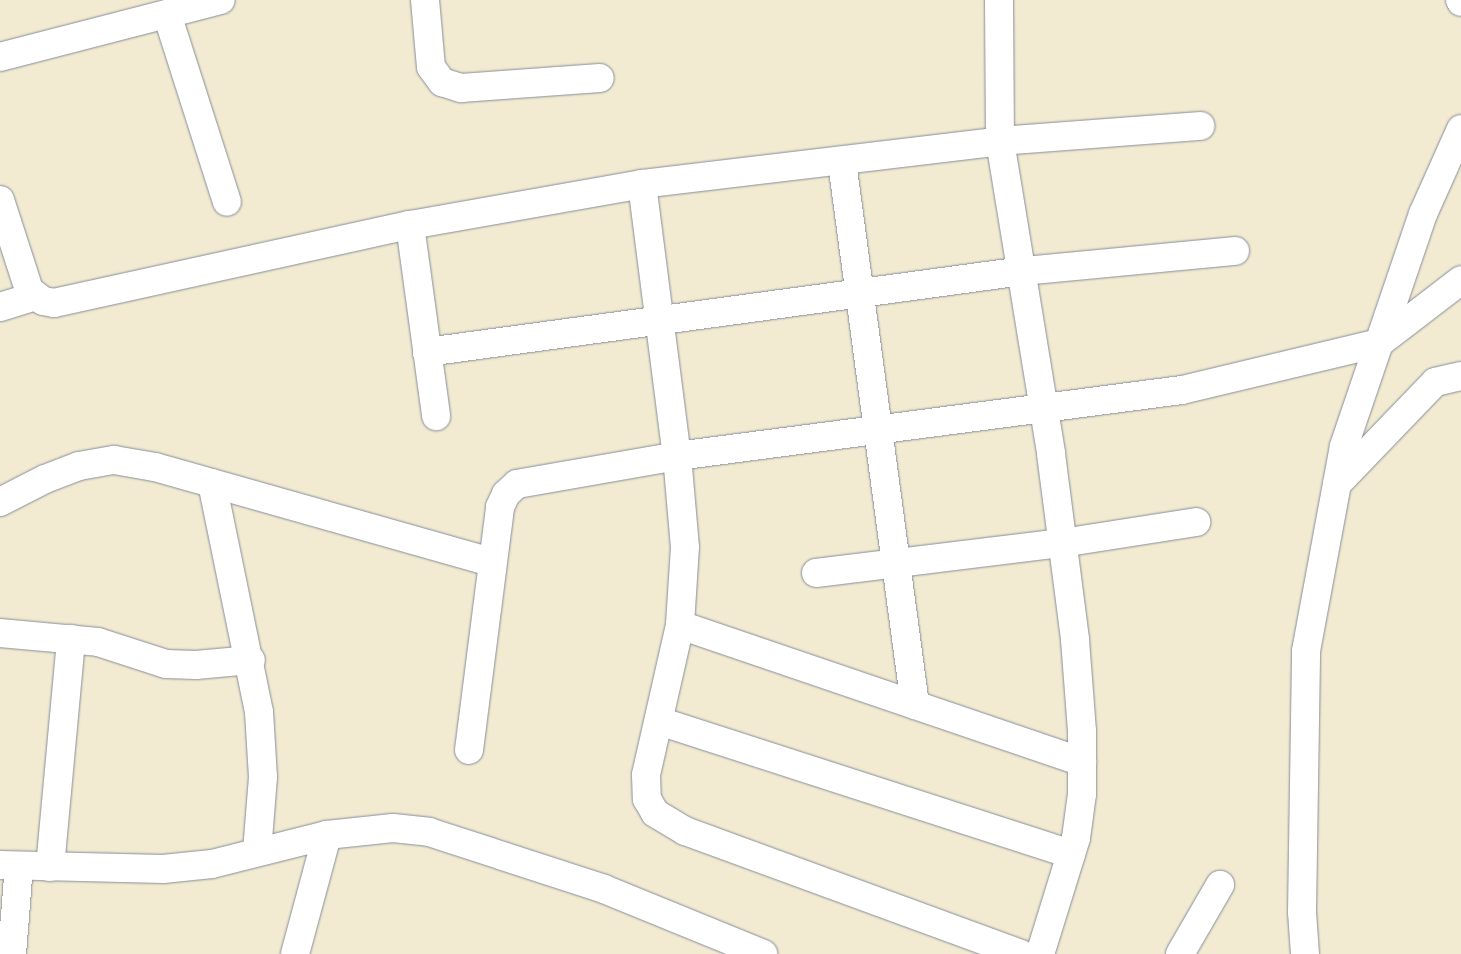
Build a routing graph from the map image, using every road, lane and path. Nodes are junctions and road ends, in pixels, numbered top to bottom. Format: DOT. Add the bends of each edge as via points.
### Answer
graph roads {
  1 [pos="221,0"];
  2 [pos="424,0"];
  3 [pos="998,0"];
  4 [pos="167,14"];
  5 [pos="0,57"];
  6 [pos="600,78"];
  7 [pos="1200,126"];
  8 [pos="1461,129"];
  9 [pos="1000,141"];
  10 [pos="842,162"];
  11 [pos="642,184"];
  12 [pos="0,200"];
  13 [pos="227,202"];
  14 [pos="410,225"];
  15 [pos="1234,251"];
  16 [pos="1023,272"];
  17 [pos="1461,280"];
  18 [pos="860,295"];
  19 [pos="35,296"];
  20 [pos="0,307"];
  21 [pos="660,323"];
  22 [pos="1379,343"];
  23 [pos="427,352"];
  24 [pos="1461,376"];
  25 [pos="1044,408"];
  26 [pos="436,416"];
  27 [pos="878,431"];
  28 [pos="677,456"];
  29 [pos="212,483"];
  30 [pos="1337,484"];
  31 [pos="0,502"];
  32 [pos="1196,522"];
  33 [pos="1062,543"];
  34 [pos="490,562"];
  35 [pos="896,565"];
  36 [pos="816,573"];
  37 [pos="680,625"];
  38 [pos="0,633"];
  39 [pos="71,639"];
  40 [pos="250,660"];
  41 [pos="915,705"];
  42 [pos="659,721"];
  43 [pos="469,750"];
  44 [pos="1082,762"];
  45 [pos="327,835"];
  46 [pos="257,852"];
  47 [pos="1071,854"];
  48 [pos="9,866"];
  49 [pos="50,867"];
  50 [pos="1220,885"];
  51 [pos="12,954"];
  52 [pos="296,954"];
  53 [pos="762,954"];
  54 [pos="1021,954"];
  55 [pos="1040,954"];
  56 [pos="1180,954"];
  57 [pos="1304,954"];
  1 -- 4 [label="street"];
  2 -- 6 [label="street" via="431,67 434,76 450,86 462,88"];
  3 -- 9 [label="street"];
  4 -- 5 [label="street"];
  4 -- 13 [label="street"];
  7 -- 9 [label="street"];
  8 -- 22 [label="street" via="1423,214"];
  9 -- 10 [label="street"];
  9 -- 16 [label="street"];
  10 -- 11 [label="street"];
  10 -- 18 [label="street"];
  11 -- 14 [label="street"];
  11 -- 21 [label="street"];
  12 -- 19 [label="street" via="29,290"];
  14 -- 19 [label="street" via="72,301 54,303"];
  14 -- 23 [label="street"];
  15 -- 16 [label="street"];
  16 -- 18 [label="street"];
  16 -- 25 [label="street"];
  17 -- 22 [label="street"];
  18 -- 21 [label="street"];
  18 -- 27 [label="street"];
  19 -- 20 [label="street"];
  21 -- 23 [label="street"];
  21 -- 28 [label="street"];
  22 -- 25 [label="street" via="1182,390"];
  22 -- 30 [label="street" via="1344,446"];
  23 -- 26 [label="street"];
  24 -- 30 [label="street" via="1435,382"];
  25 -- 27 [label="street"];
  25 -- 33 [label="street"];
  27 -- 28 [label="street"];
  27 -- 35 [label="street"];
  28 -- 34 [label="street" via="517,484 506,494 500,507"];
  28 -- 37 [label="street" via="685,547"];
  29 -- 31 [label="street" via="155,467 114,460 79,466"];
  29 -- 34 [label="street"];
  29 -- 40 [label="street"];
  30 -- 57 [label="street" via="1306,651"];
  32 -- 33 [label="street"];
  33 -- 35 [label="street"];
  33 -- 44 [label="street" via="1075,640"];
  34 -- 43 [label="street"];
  35 -- 36 [label="street"];
  35 -- 41 [label="street"];
  37 -- 41 [label="street"];
  37 -- 42 [label="street"];
  38 -- 39 [label="street"];
  39 -- 40 [label="street" via="98,642 166,664 196,666"];
  39 -- 49 [label="street"];
  40 -- 46 [label="street" via="259,712 263,777"];
  41 -- 44 [label="street"];
  42 -- 47 [label="street"];
  42 -- 54 [label="street" via="646,775 647,799 655,813 666,822"];
  44 -- 47 [label="street" via="1082,794"];
  45 -- 46 [label="street"];
  45 -- 52 [label="street"];
  45 -- 53 [label="street" via="393,828 429,832 604,889"];
  46 -- 49 [label="street" via="212,864 163,869"];
  47 -- 55 [label="street"];
  48 -- 49 [label="street"];
  48 -- 51 [label="street"];
  50 -- 56 [label="street"];
}
